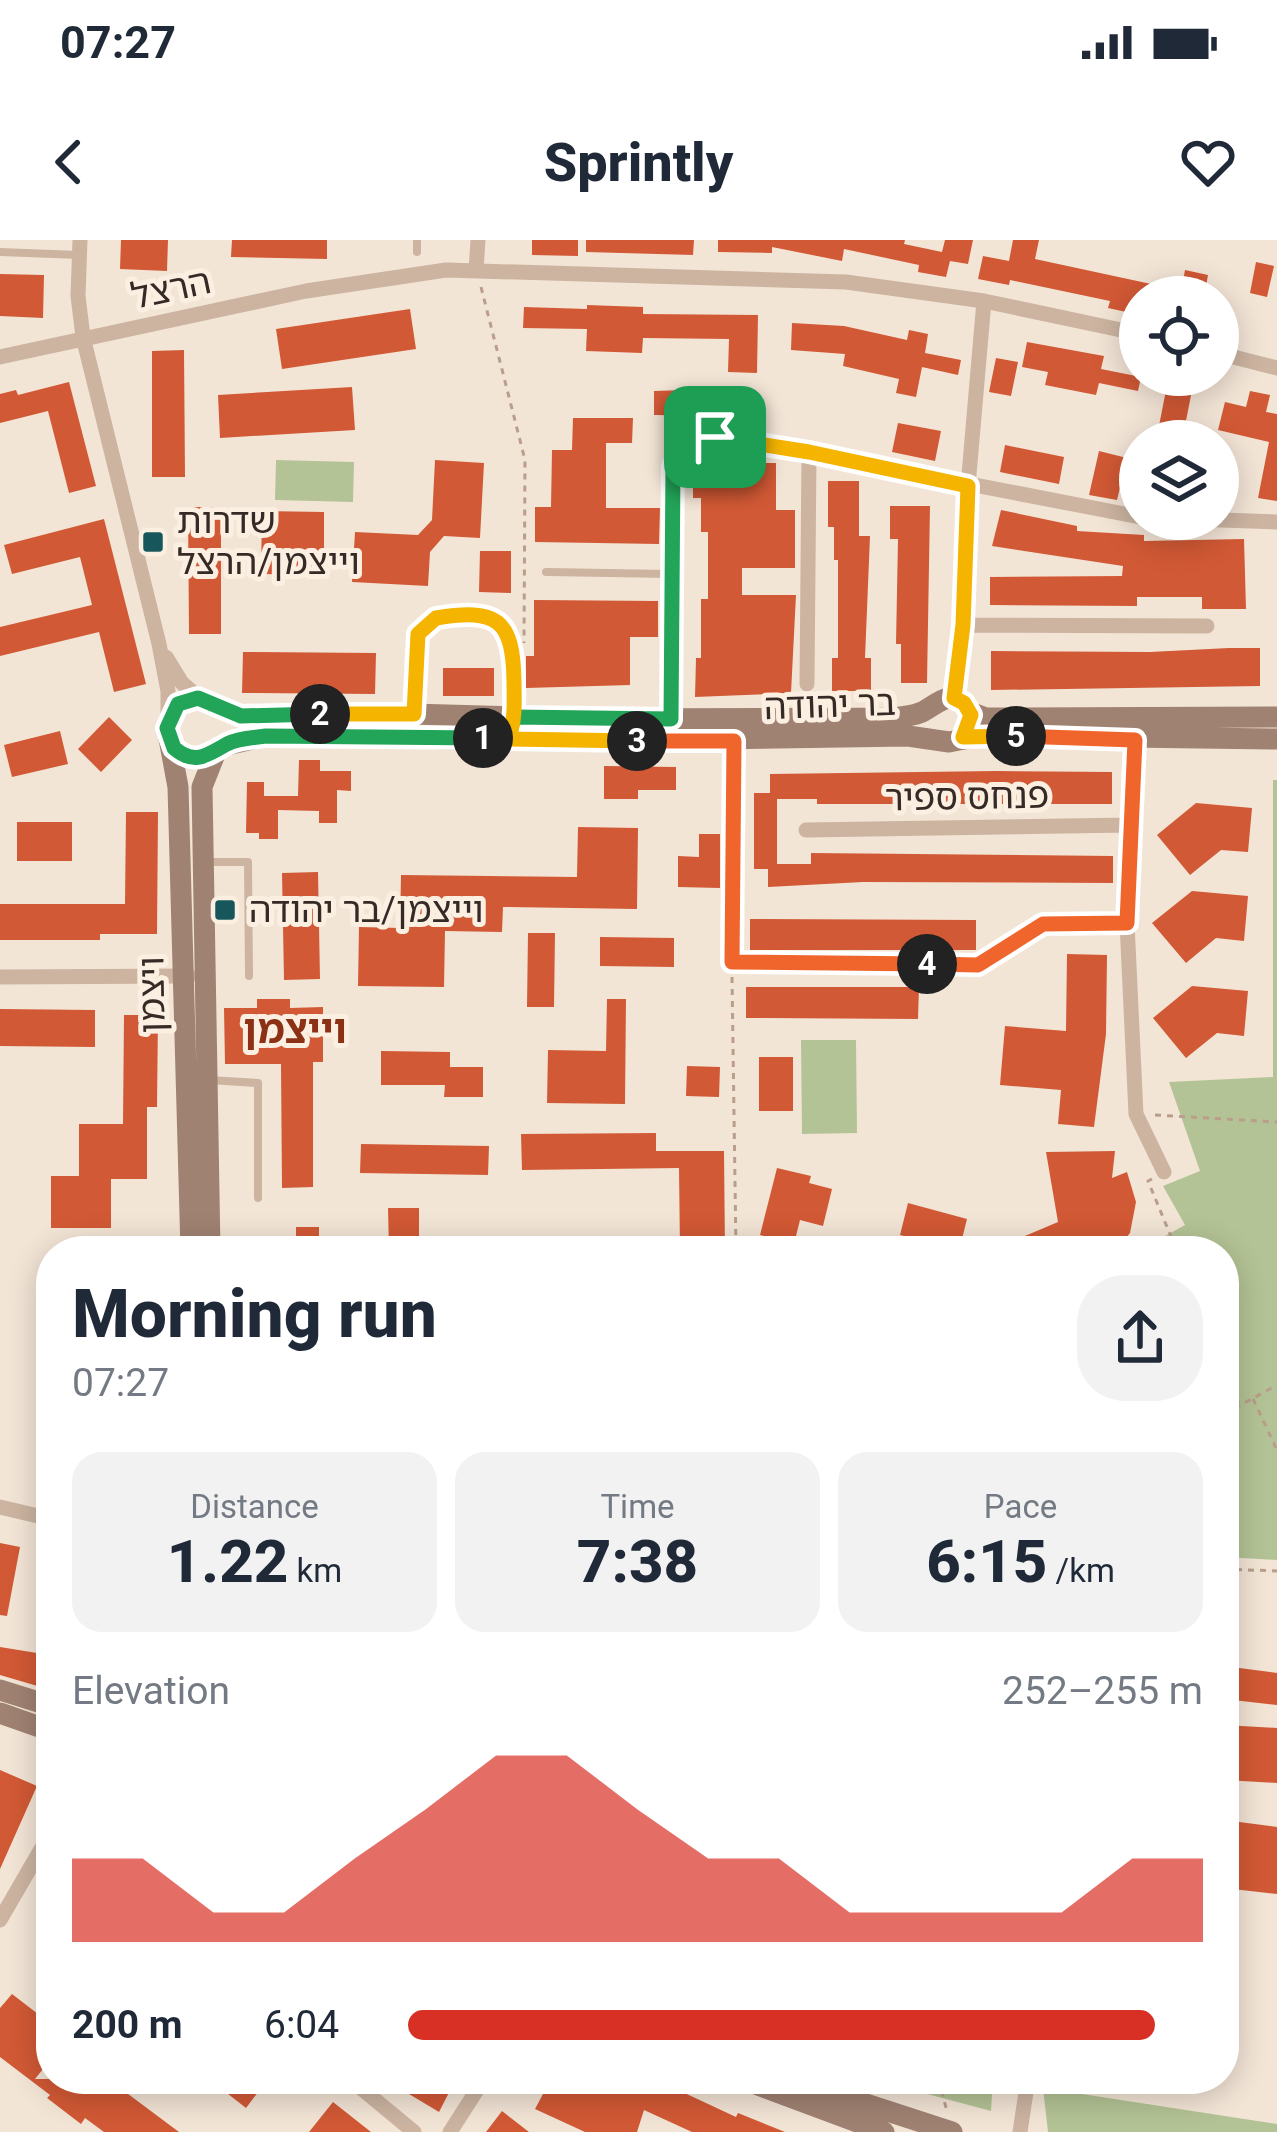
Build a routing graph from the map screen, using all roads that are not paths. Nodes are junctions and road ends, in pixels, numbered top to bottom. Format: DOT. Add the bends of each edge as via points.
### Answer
graph roads {
  1 [pos="417,240"];
  2 [pos="478,240"];
  3 [pos="80,247"];
  4 [pos="0,252"];
  5 [pos="417,252"];
  6 [pos="476,270"];
  7 [pos="984,302"];
  8 [pos="1119,330"];
  9 [pos="83,337"];
  10 [pos="0,357"];
  11 [pos="1239,358"];
  12 [pos="1277,368"];
  13 [pos="809,452"];
  14 [pos="968,486"];
  15 [pos="1119,513"];
  16 [pos="1239,521"];
  17 [pos="1276,522"];
  18 [pos="546,572"];
  19 [pos="671,574"];
  20 [pos="963,625"];
  21 [pos="1207,626"];
  22 [pos="159,644"];
  23 [pos="669,664"];
  24 [pos="808,684"];
  25 [pos="208,702"];
  26 [pos="962,705"];
  27 [pos="929,708"];
  28 [pos="414,714"];
  29 [pos="1277,717"];
  30 [pos="511,728"];
  31 [pos="168,733"];
  32 [pos="963,737"];
  33 [pos="935,738"];
  34 [pos="1277,739"];
  35 [pos="1135,740"];
  36 [pos="219,750"];
  37 [pos="1130,825"];
  38 [pos="806,830"];
  39 [pos="205,862"];
  40 [pos="1127,923"];
  41 [pos="732,962"];
  42 [pos="185,976"];
  43 [pos="208,976"];
  44 [pos="249,976"];
  45 [pos="0,977"];
  46 [pos="209,1080"];
  47 [pos="1164,1172"];
  48 [pos="258,1198"];
  49 [pos="190,1236"];
  50 [pos="210,1236"];
  51 [pos="0,1507"];
  52 [pos="36,1516"];
  53 [pos="0,1690"];
  54 [pos="36,1701"];
  55 [pos="0,1713"];
  56 [pos="36,1726"];
  57 [pos="36,1858"];
  58 [pos="0,1920"];
  59 [pos="368,2094"];
  60 [pos="475,2094"];
  61 [pos="782,2094"];
  62 [pos="835,2094"];
  63 [pos="1026,2094"];
  64 [pos="414,2132"];
  65 [pos="451,2132"];
  66 [pos="884,2132"];
  67 [pos="950,2132"];
  68 [pos="1020,2132"];
  1 -- 5 [label="lane"];
  2 -- 6 [label="street"];
  3 -- 4 [label="lane"];
  3 -- 9 [label="street, ויצמן"];
  6 -- 7 [label="street, הרצל" via="846,281"];
  6 -- 9 [label="street, הרצל" via="349,284"];
  7 -- 8 [label="street, הרצל"];
  7 -- 14 [label="street"];
  9 -- 10 [label="street, הרצל"];
  9 -- 22 [label="street, ויצמן"];
  11 -- 12 [label="street"];
  13 -- 14 [label="street"];
  13 -- 19 [label="street" via="715,437 680,450"];
  13 -- 24 [label="street"];
  14 -- 15 [label="street"];
  14 -- 20 [label="street"];
  16 -- 17 [label="street"];
  18 -- 19 [label="lane"];
  19 -- 23 [label="street"];
  20 -- 21 [label="street"];
  20 -- 26 [label="street"];
  22 -- 25 [label="street, ויצמן" via="182,683"];
  22 -- 31 [label="street, ויצמן"];
  25 -- 28 [label="street, בר יהודה" via="241,716"];
  25 -- 31 [label="street" via="178,704"];
  25 -- 36 [label="street" via="229,725"];
  26 -- 27 [label="street" via="940,699"];
  26 -- 29 [label="street" via="986,718"];
  26 -- 32 [label="street" via="970,725"];
  27 -- 30 [label="street, בר יהודה" via="893,718"];
  27 -- 33 [label="street"];
  28 -- 30 [label="street, בר יהודה"];
  28 -- 30 [label="lane" via="418,634 436,618 486,617 499,622 513,648"];
  30 -- 33 [label="street, בר יהודה" via="734,741"];
  30 -- 36 [label="street, בר יהודה" via="266,736"];
  31 -- 36 [label="street" via="182,755"];
  31 -- 42 [label="street, ויצמן" via="178,788"];
  32 -- 33 [label="street"];
  32 -- 35 [label="street"];
  34 -- 35 [label="street"];
  35 -- 37 [label="street"];
  36 -- 39 [label="street, ויצמן" via="202,787"];
  37 -- 38 [label="street, פנחס ספיר"];
  37 -- 40 [label="street"];
  39 -- 43 [label="street, ויצמן"];
  39 -- 44 [label="lane" via="248,862"];
  40 -- 41 [label="street" via="1043,924 978,965"];
  40 -- 47 [label="street" via="1136,1114"];
  42 -- 43 [label="street"];
  42 -- 45 [label="street"];
  42 -- 49 [label="street, ויצמן"];
  43 -- 46 [label="street, ויצמן"];
  46 -- 48 [label="lane" via="259,1083"];
  46 -- 50 [label="street, ויצמן"];
  51 -- 52 [label="street"];
  53 -- 54 [label="street"];
  55 -- 56 [label="street"];
  57 -- 58 [label="street"];
  59 -- 64 [label="street"];
  60 -- 65 [label="street"];
  61 -- 66 [label="street"];
  62 -- 67 [label="street"];
  63 -- 68 [label="street"];
}
